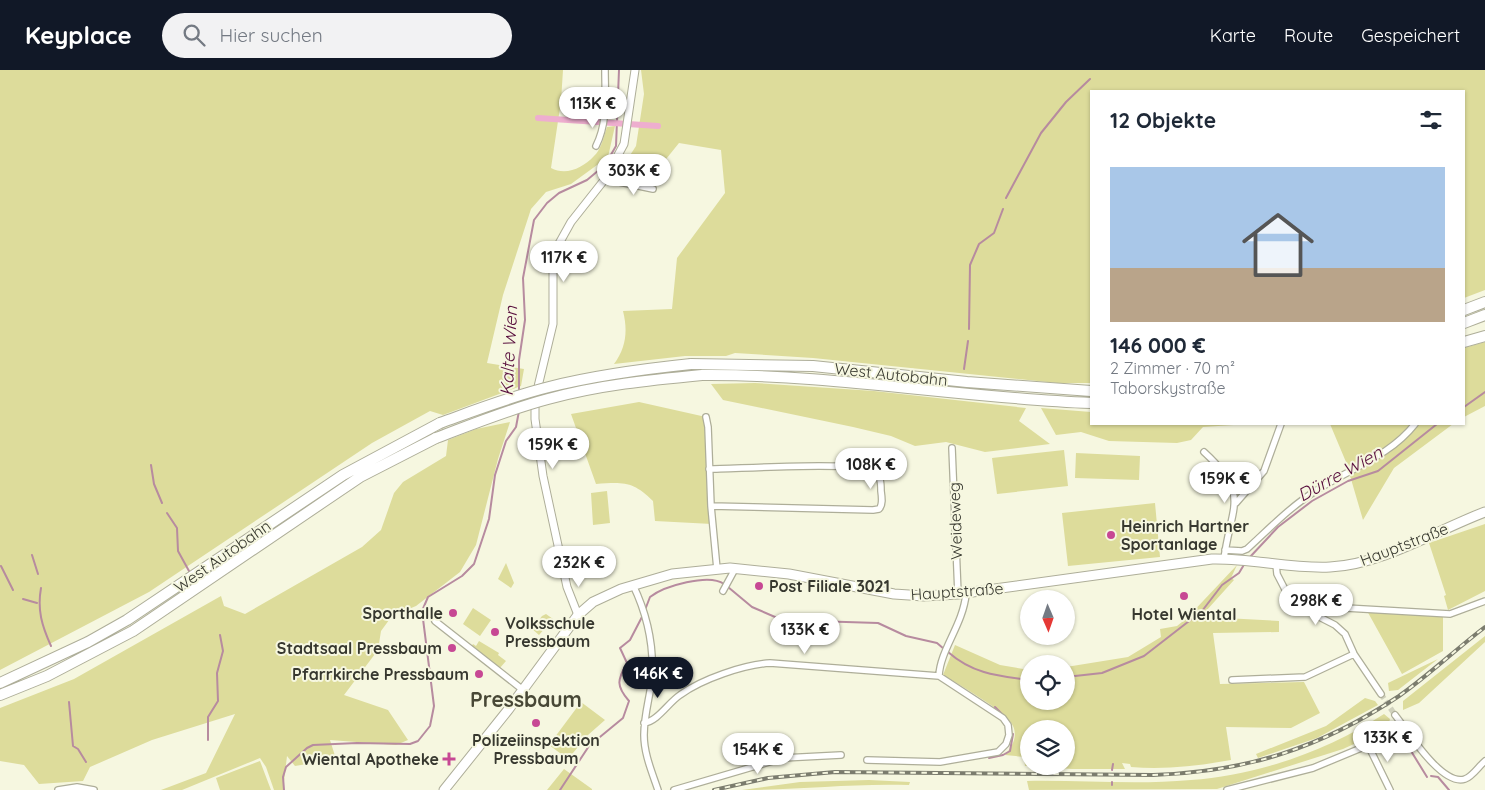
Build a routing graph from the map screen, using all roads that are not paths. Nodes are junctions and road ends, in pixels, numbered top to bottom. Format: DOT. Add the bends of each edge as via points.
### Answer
graph roads {
  1 [pos="605,70"];
  2 [pos="635,70"];
  3 [pos="596,146"];
  4 [pos="605,179"];
  5 [pos="653,189"];
  6 [pos="1485,302"];
  7 [pos="1465,310"];
  8 [pos="1485,315"];
  9 [pos="1465,323"];
  10 [pos="1485,336"];
  11 [pos="1465,342"];
  12 [pos="1090,391"];
  13 [pos="1090,403"];
  14 [pos="706,417"];
  15 [pos="1282,425"];
  16 [pos="1414,425"];
  17 [pos="952,448"];
  18 [pos="1204,452"];
  19 [pos="709,469"];
  20 [pos="1236,504"];
  21 [pos="711,506"];
  22 [pos="1485,512"];
  23 [pos="1225,554"];
  24 [pos="1276,564"];
  25 [pos="717,569"];
  26 [pos="735,569"];
  27 [pos="634,585"];
  28 [pos="723,591"];
  29 [pos="962,594"];
  30 [pos="1485,601"];
  31 [pos="578,615"];
  32 [pos="1316,615"];
  33 [pos="435,621"];
  34 [pos="1354,654"];
  35 [pos="939,676"];
  36 [pos="1232,680"];
  37 [pos="0,683"];
  38 [pos="523,690"];
  39 [pos="1381,694"];
  40 [pos="0,696"];
  41 [pos="1396,715"];
  42 [pos="644,724"];
  43 [pos="1407,729"];
  44 [pos="1368,745"];
  45 [pos="841,755"];
  46 [pos="867,760"];
  47 [pos="1485,761"];
  48 [pos="58,790"];
  49 [pos="94,790"];
  50 [pos="444,790"];
  51 [pos="658,790"];
  52 [pos="674,790"];
  53 [pos="1227,790"];
  54 [pos="1390,790"];
  1 -- 3 [label="street" via="605,117 603,132"];
  2 -- 4 [label="street" via="627,135"];
  4 -- 5 [label="street"];
  4 -- 31 [label="street" via="571,222 556,249 553,324 535,398 543,476 567,587"];
  6 -- 7 [label="highway"];
  8 -- 9 [label="highway"];
  10 -- 11 [label="highway"];
  12 -- 37 [label="highway, West Autobahn, bridge" via="813,366 691,364 633,370 554,385 440,423 342,475 127,620"];
  13 -- 40 [label="highway, West Autobahn, bridge" via="814,378 702,375 633,382 548,398 436,438 360,477 132,631 47,676"];
  14 -- 19 [label="street"];
  15 -- 20 [label="street" via="1264,471"];
  16 -- 23 [label="street" via="1392,448 1301,501 1247,549"];
  17 -- 29 [label="street, Weideweg"];
  18 -- 20 [label="street" via="1230,481"];
  19 -- 21 [label="street"];
  19 -- 21 [label="street" via="837,467 869,470 881,482 882,506 873,510"];
  20 -- 23 [label="street"];
  21 -- 25 [label="street"];
  22 -- 24 [label="main road, Hauptstraße" via="1357,562 1332,567"];
  23 -- 24 [label="main road, Hauptstraße" via="1240,560"];
  23 -- 29 [label="main road, Hauptstraße"];
  24 -- 32 [label="street" via="1287,597"];
  25 -- 26 [label="main road, Hauptstraße"];
  25 -- 27 [label="main road, Hauptstraße" via="672,574"];
  26 -- 28 [label="street"];
  26 -- 29 [label="main road, Hauptstraße" via="789,574 894,594"];
  27 -- 31 [label="main road, Hauptstraße" via="593,602"];
  27 -- 42 [label="street" via="647,619 652,667"];
  29 -- 35 [label="street, Weideweg" via="965,607"];
  30 -- 32 [label="street" via="1450,614 1346,608"];
  31 -- 38 [label="main road, Hauptstraße"];
  32 -- 34 [label="street" via="1344,634"];
  33 -- 38 [label="street"];
  34 -- 36 [label="street" via="1305,677"];
  34 -- 39 [label="street"];
  35 -- 42 [label="street" via="789,663 754,664 686,690 651,722"];
  35 -- 46 [label="street" via="1003,718 1008,726 1006,744 998,752 941,765"];
  38 -- 50 [label="main road, Hauptstraße"];
  41 -- 43 [label="street"];
  42 -- 51 [label="street" via="645,747"];
  43 -- 44 [label="street"];
  43 -- 47 [label="street" via="1429,760 1452,778 1468,778"];
  44 -- 53 [label="street" via="1313,768"];
  44 -- 54 [label="street"];
  45 -- 52 [label="street" via="783,758"];
  48 -- 49 [label="street" via="76,787"];
}
